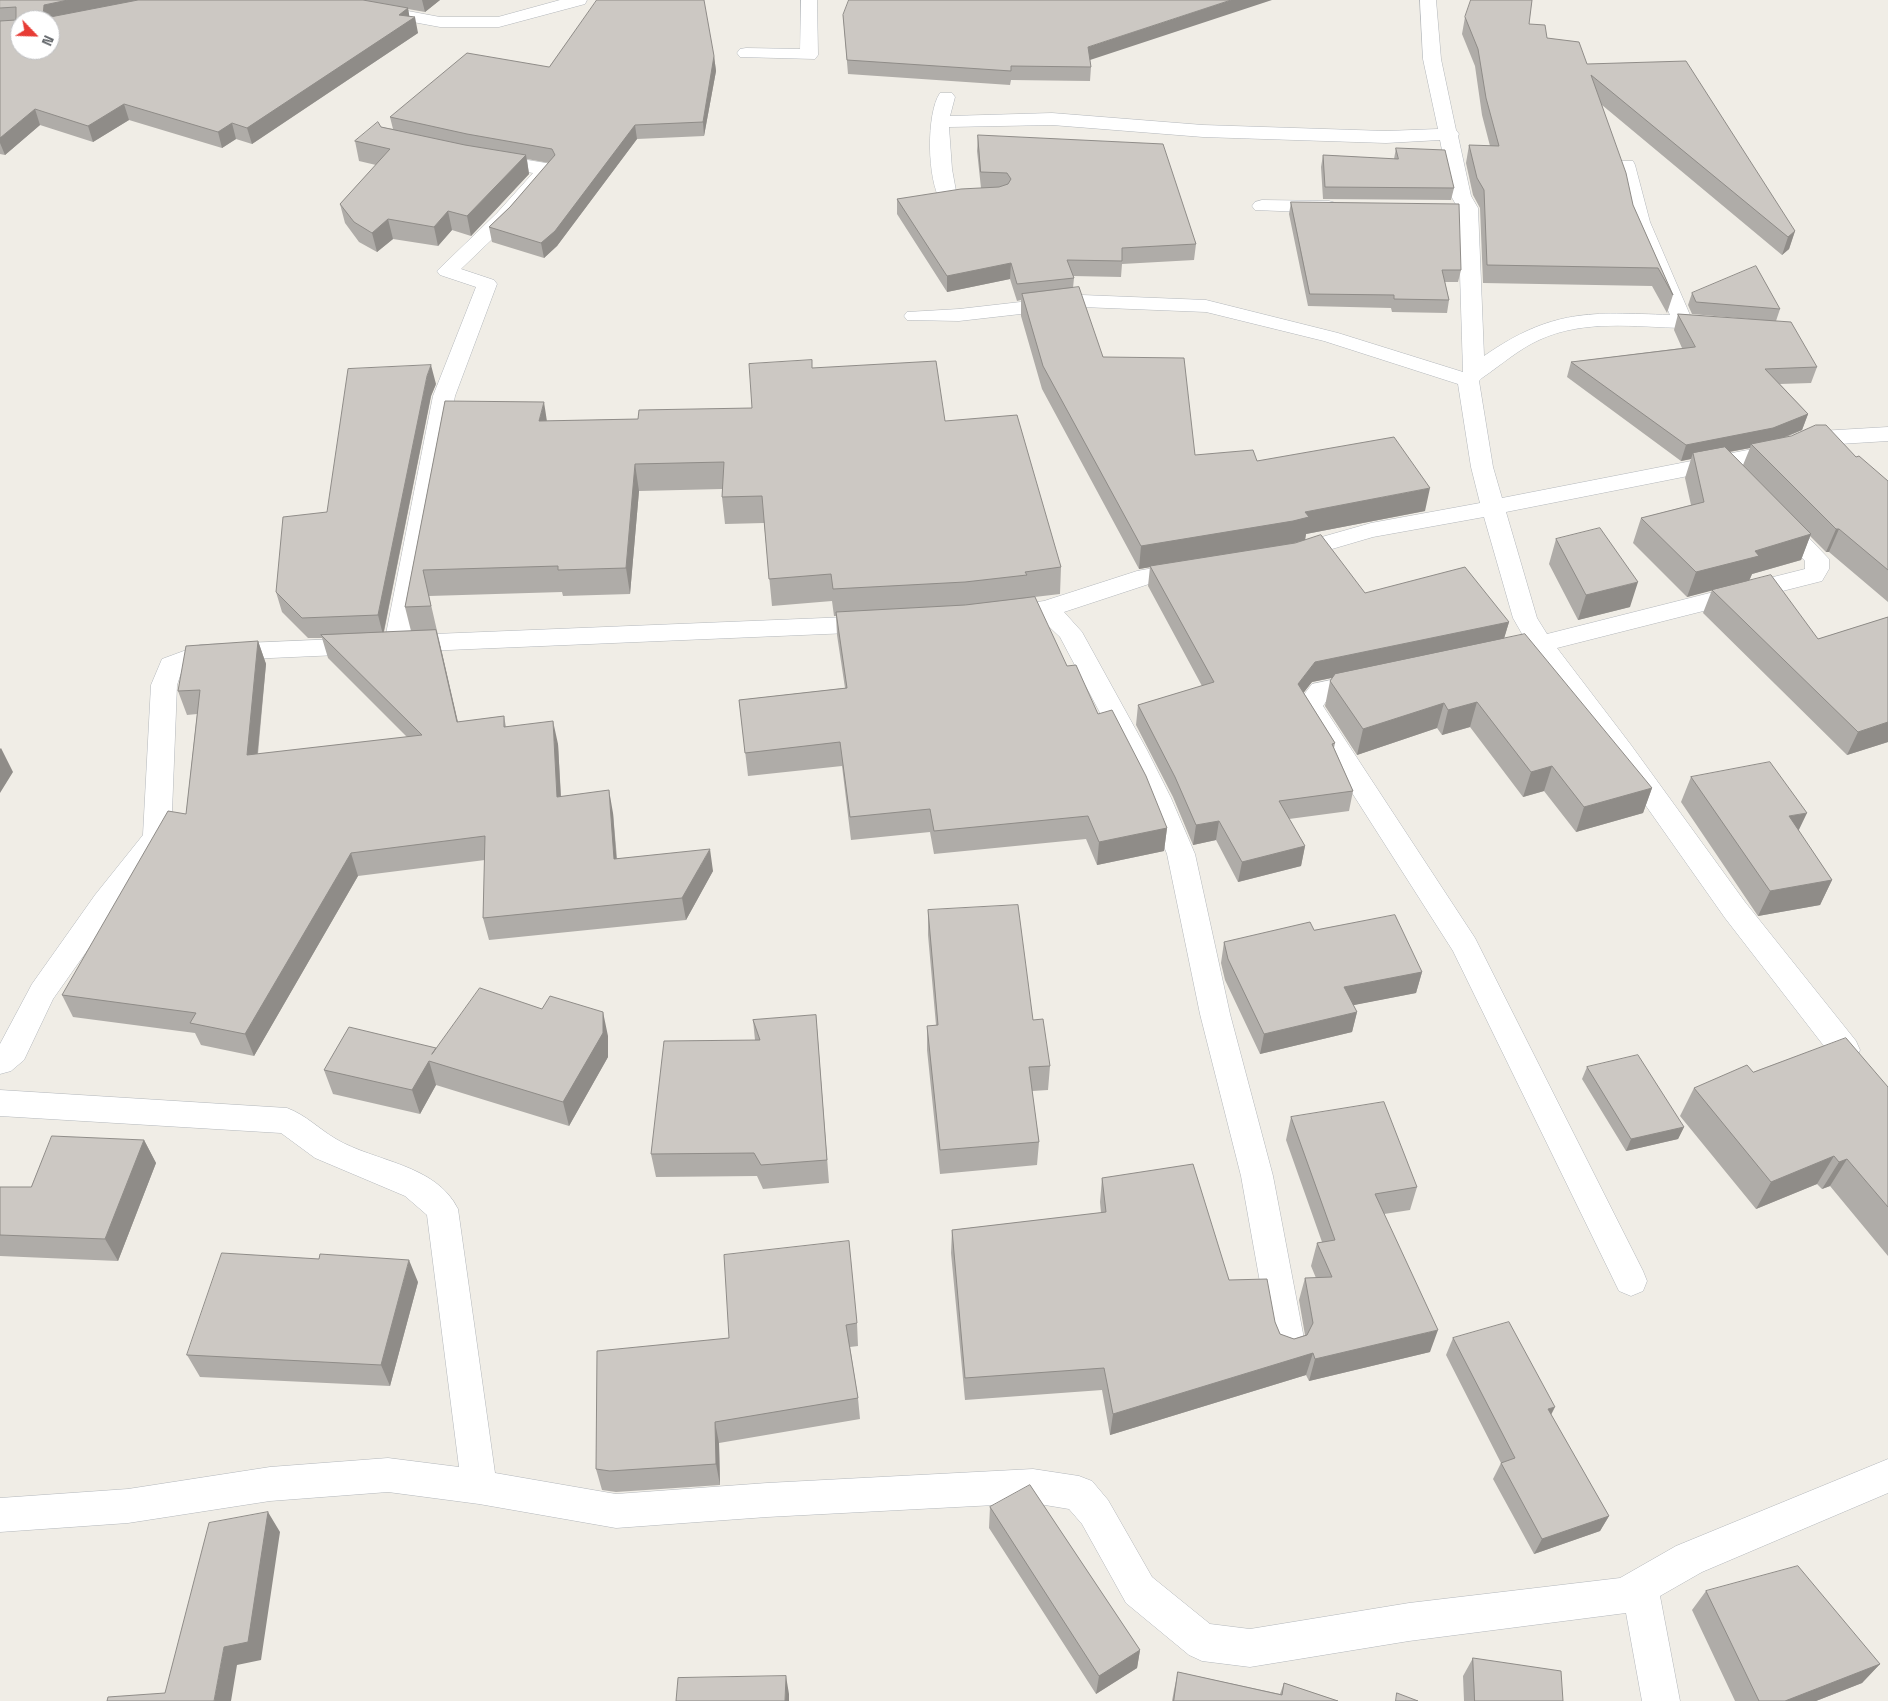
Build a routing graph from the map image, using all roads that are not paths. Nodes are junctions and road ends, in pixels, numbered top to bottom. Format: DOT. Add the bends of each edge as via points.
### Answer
graph roads {
  1 [pos="321,0"];
  2 [pos="579,0"];
  3 [pos="809,0"];
  4 [pos="1428,0"];
  5 [pos="746,53"];
  6 [pos="946,97"];
  7 [pos="940,122"];
  8 [pos="1450,134"];
  9 [pos="469,157"];
  10 [pos="1626,165"];
  11 [pos="1000,195"];
  12 [pos="1262,206"];
  13 [pos="1350,207"];
  14 [pos="914,316"];
  15 [pos="1471,376"];
  16 [pos="1888,434"];
  17 [pos="1723,463"];
  18 [pos="1743,484"];
  19 [pos="1764,504"];
  20 [pos="1493,508"];
  21 [pos="1272,556"];
  22 [pos="1214,566"];
  23 [pos="1046,609"];
  24 [pos="983,616"];
  25 [pos="897,622"];
  26 [pos="396,644"];
  27 [pos="1540,644"];
  28 [pos="1503,653"];
  29 [pos="1385,677"];
  30 [pos="1846,1050"];
  31 [pos="0,1062"];
  32 [pos="0,1103"];
  33 [pos="1631,1281"];
  34 [pos="1288,1344"];
  35 [pos="1888,1476"];
  36 [pos="479,1487"];
  37 [pos="0,1515"];
  38 [pos="1640,1587"];
  39 [pos="1661,1701"];
  1 -- 2 [label="street" via="440,22 499,22"];
  3 -- 5 [label="street" via="809,55"];
  4 -- 8 [label="street" via="1432,59"];
  6 -- 7 [label="street"];
  7 -- 8 [label="street" via="1052,120 1212,131 1386,137"];
  7 -- 11 [label="street" via="942,169 948,197"];
  8 -- 15 [label="street" via="1462,196 1458,208"];
  9 -- 26 [label="street" via="546,169 504,218 447,271 487,284 444,396"];
  10 -- 15 [label="street" via="1640,222 1692,323 1595,318 1566,323 1532,335"];
  12 -- 13 [label="street"];
  14 -- 15 [label="street" via="959,315 1082,301 1206,306"];
  15 -- 20 [label="street" via="1482,467"];
  16 -- 17 [label="street" via="1803,438 1774,452"];
  17 -- 18 [label="street"];
  17 -- 20 [label="street"];
  19 -- 27 [label="street" via="1817,559 1818,569 1813,575"];
  20 -- 21 [label="street" via="1371,530"];
  20 -- 27 [label="street" via="1525,618"];
  22 -- 23 [label="street" via="1146,577"];
  23 -- 24 [label="street"];
  23 -- 34 [label="street" via="1070,632 1142,766 1181,854 1216,1014 1257,1176"];
  25 -- 26 [label="street"];
  26 -- 31 [label="street" via="200,653 171,665 164,685 157,837 64,960 42,992 13,1051"];
  27 -- 28 [label="street"];
  27 -- 30 [label="street" via="1735,910"];
  29 -- 33 [label="street" via="1320,690 1309,705 1465,946"];
  32 -- 36 [label="street" via="287,1121 326,1149 416,1186 442,1209"];
  35 -- 38 [label="street" via="1689,1559"];
  36 -- 37 [label="street" via="388,1475 270,1484 128,1506"];
  36 -- 38 [label="street" via="616,1511 1032,1486 1079,1493 1095,1512 1139,1590 1202,1642 1250,1648 1409,1622 1624,1596"];
  38 -- 39 [label="street"];
}
